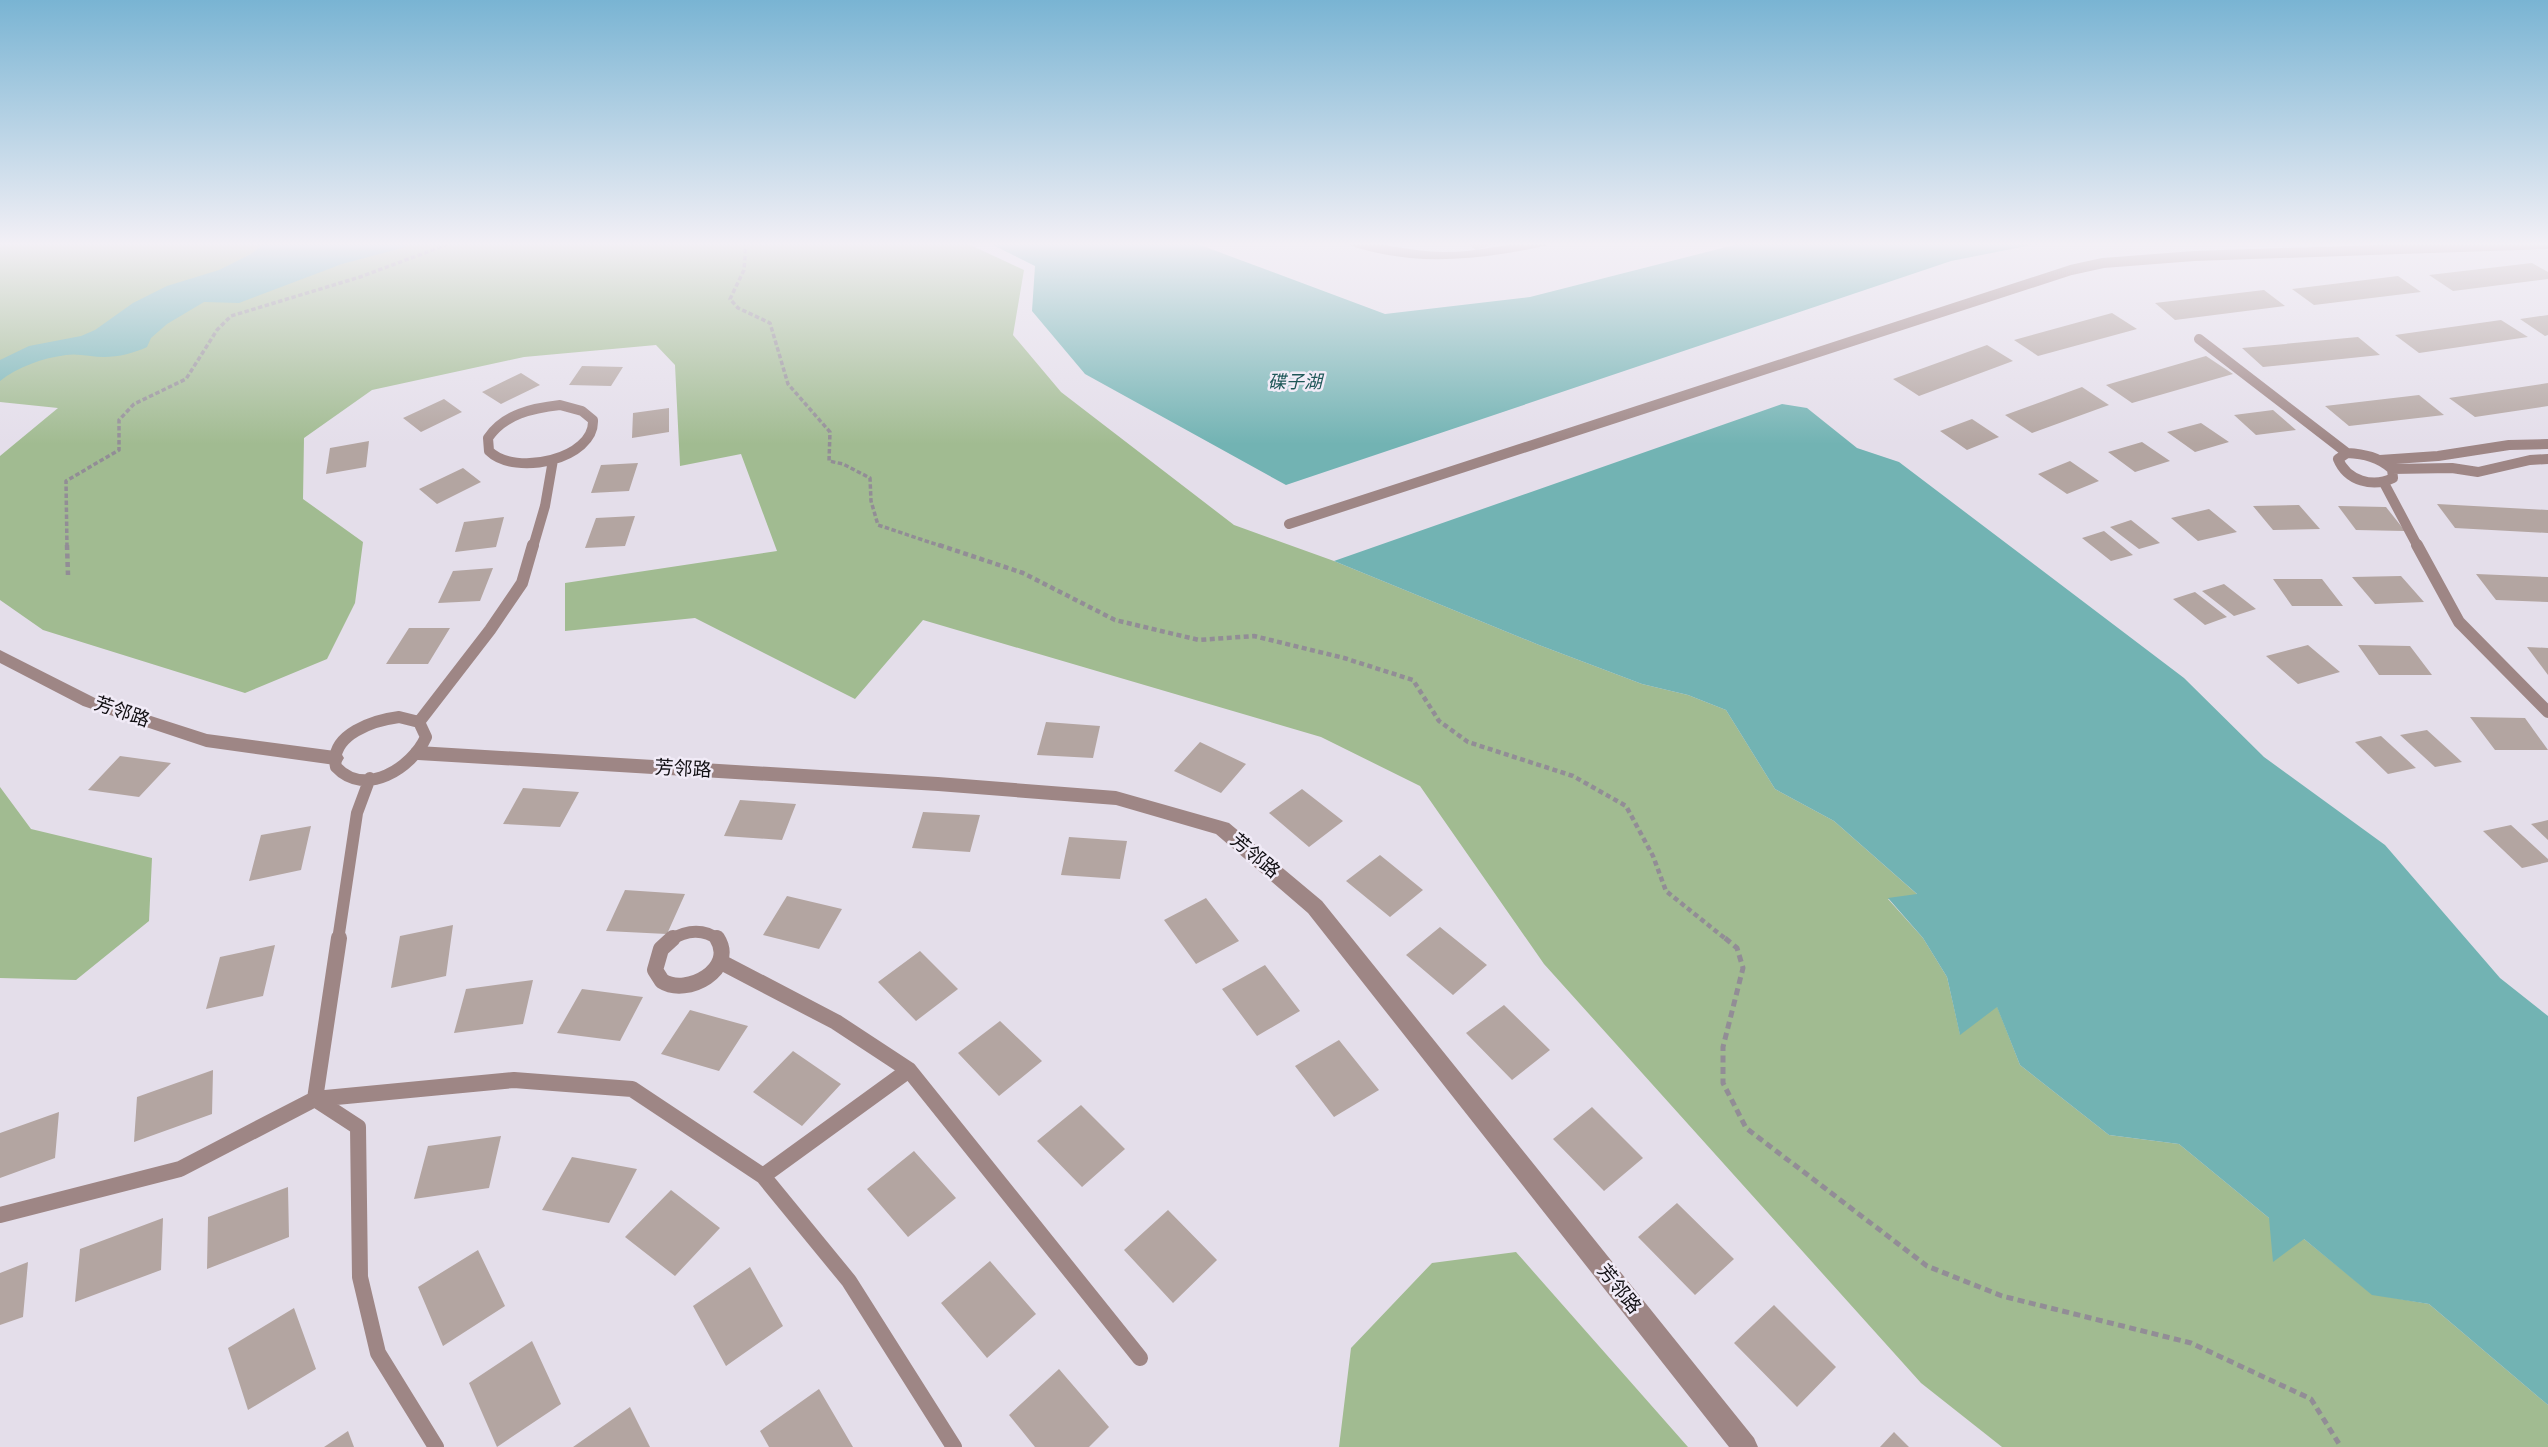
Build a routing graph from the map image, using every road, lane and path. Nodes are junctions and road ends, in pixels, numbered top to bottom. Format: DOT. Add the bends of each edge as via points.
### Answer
graph roads {
  1 [pos="252,310"];
  2 [pos="741,310"];
  3 [pos="1949,310"];
  4 [pos="2199,339"];
  5 [pos="2548,444"];
  6 [pos="2347,453"];
  7 [pos="2548,459"];
  8 [pos="553,460"];
  9 [pos="2380,460"];
  10 [pos="2392,469"];
  11 [pos="2384,483"];
  12 [pos="1289,524"];
  13 [pos="68,575"];
  14 [pos="0,656"];
  15 [pos="2548,712"];
  16 [pos="419,722"];
  17 [pos="418,753"];
  18 [pos="335,758"];
  19 [pos="370,778"];
  20 [pos="721,962"];
  21 [pos="909,1070"];
  22 [pos="315,1100"];
  23 [pos="763,1176"];
  24 [pos="0,1215"];
  25 [pos="1140,1358"];
  26 [pos="436,1447"];
  27 [pos="954,1447"];
  28 [pos="1745,1447"];
  29 [pos="2341,1447"];
  1 -- 13 [label="path" via="231,316 216,330 186,379 134,404 119,420 119,450 66,481"];
  2 -- 29 [label="path" via="770,323 788,384 830,432 828,461 870,478 878,525 1023,573 1115,621 1199,640 1254,636 1413,680 1439,721 1468,742 1573,776 1626,806 1666,891 1737,948 1743,968 1723,1047 1723,1083 1746,1128 1927,1266 2002,1296 2191,1343 2312,1399"];
  3 -- 12 [label="lane"];
  4 -- 6 [label="lane"];
  5 -- 9 [label="lane" via="2519,442 2442,456"];
  6 -- 9 [label="lane"];
  6 -- 11 [label="lane" via="2338,464 2348,474"];
  7 -- 10 [label="lane" via="2478,472"];
  8 -- 8 [label="lane" via="584,443 593,432 589,415 560,405 542,407 503,422 488,438 492,456 502,462 530,465"];
  8 -- 16 [label="lane" via="522,583"];
  9 -- 10 [label="lane"];
  10 -- 11 [label="lane" via="2393,478"];
  11 -- 15 [label="lane" via="2459,622"];
  14 -- 18 [label="street, 芳邻路" via="89,702 206,740"];
  16 -- 17 [label="lane" via="426,737"];
  16 -- 18 [label="lane" via="399,717 369,724 346,740"];
  17 -- 19 [label="lane" via="391,773"];
  17 -- 28 [label="street, 芳邻路" via="1116,797 1222,828 1315,907"];
  18 -- 19 [label="lane" via="344,775"];
  19 -- 22 [label="lane" via="357,813"];
  20 -- 20 [label="lane" via="724,952 716,936 690,931 667,942 654,968 666,985 688,986 712,975"];
  20 -- 21 [label="lane" via="836,1022"];
  21 -- 23 [label="lane"];
  21 -- 25 [label="lane"];
  22 -- 23 [label="lane" via="514,1080 632,1089"];
  22 -- 24 [label="lane" via="180,1168"];
  22 -- 26 [label="lane" via="358,1127 360,1277 378,1353"];
  23 -- 27 [label="lane" via="849,1281"];
}
